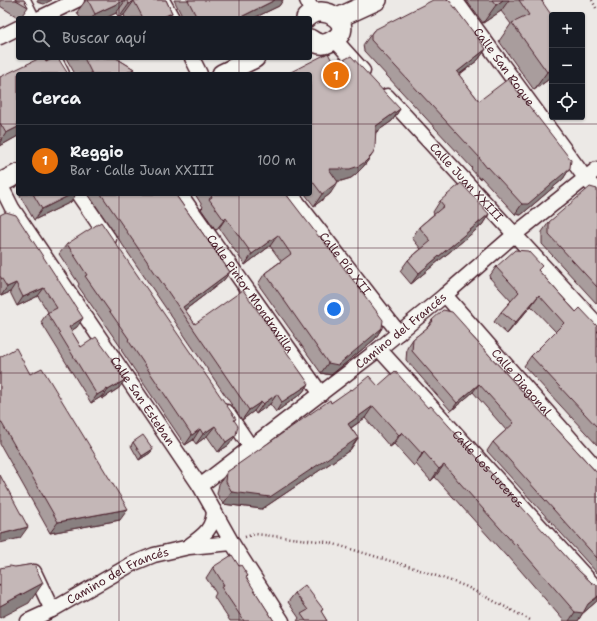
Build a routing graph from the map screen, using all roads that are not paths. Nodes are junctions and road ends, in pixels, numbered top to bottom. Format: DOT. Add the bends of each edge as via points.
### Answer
graph roads {
  1 [pos="23,0"];
  2 [pos="77,0"];
  3 [pos="162,0"];
  4 [pos="377,0"];
  5 [pos="455,0"];
  6 [pos="308,9"];
  7 [pos="31,16"];
  8 [pos="44,16"];
  9 [pos="171,16"];
  10 [pos="340,17"];
  11 [pos="16,29"];
  12 [pos="0,37"];
  13 [pos="312,40"];
  14 [pos="335,40"];
  15 [pos="55,60"];
  16 [pos="193,60"];
  17 [pos="251,60"];
  18 [pos="61,72"];
  19 [pos="199,72"];
  20 [pos="226,72"];
  21 [pos="597,169"];
  22 [pos="16,175"];
  23 [pos="586,179"];
  24 [pos="0,183"];
  25 [pos="597,191"];
  26 [pos="79,196"];
  27 [pos="181,196"];
  28 [pos="293,196"];
  29 [pos="514,234"];
  30 [pos="118,252"];
  31 [pos="444,295"];
  32 [pos="597,324"];
  33 [pos="399,333"];
  34 [pos="379,348"];
  35 [pos="321,394"];
  36 [pos="219,401"];
  37 [pos="250,446"];
  38 [pos="597,469"];
  39 [pos="200,486"];
  40 [pos="214,511"];
  41 [pos="232,543"];
  42 [pos="189,546"];
  43 [pos="0,578"];
  44 [pos="597,589"];
  45 [pos="52,610"];
  46 [pos="28,621"];
  47 [pos="282,621"];
  1 -- 7 [label="street"];
  2 -- 8 [label="street"];
  3 -- 9 [label="street"];
  4 -- 10 [label="main road"];
  5 -- 23 [label="street, Calle San Roque"];
  6 -- 10 [label="main road" via="330,8"];
  10 -- 14 [label="main road" via="342,28"];
  11 -- 12 [label="street"];
  13 -- 14 [label="main road" via="328,44"];
  14 -- 29 [label="street, Calle Juan XXIII"];
  15 -- 18 [label="street"];
  16 -- 19 [label="street"];
  17 -- 20 [label="main road"];
  21 -- 23 [label="street, Camino del Francés"];
  22 -- 24 [label="main road"];
  23 -- 25 [label="street, Calle San Roque"];
  23 -- 29 [label="street, Camino del Francés"];
  24 -- 39 [label="street, Calle San Esteban" via="12,208"];
  26 -- 30 [label="street"];
  27 -- 35 [label="street, Calle Pintor Mondravilla"];
  28 -- 33 [label="street, Calle Pío XII"];
  29 -- 31 [label="street, Camino del Francés"];
  29 -- 32 [label="street, Calle Juan XXIII"];
  31 -- 33 [label="street, Camino del Francés"];
  31 -- 38 [label="street, Calle Diagonal"];
  33 -- 34 [label="street, Camino del Francés"];
  34 -- 35 [label="street, Camino del Francés"];
  34 -- 44 [label="street, Calle Los Luceros"];
  35 -- 37 [label="street, Camino del Francés"];
  36 -- 37 [label="street"];
  37 -- 39 [label="street, Camino del Francés"];
  39 -- 40 [label="street, Calle San Esteban"];
  40 -- 41 [label="street, Calle San Esteban"];
  40 -- 42 [label="street, Camino del Francés" via="213,522 203,536"];
  41 -- 42 [label="street, Camino del Francés"];
  41 -- 47 [label="street, Calle San Esteban"];
  42 -- 45 [label="street, Camino del Francés" via="132,564"];
  43 -- 45 [label="street" via="34,572"];
  45 -- 46 [label="street, Camino del Francés"];
}
